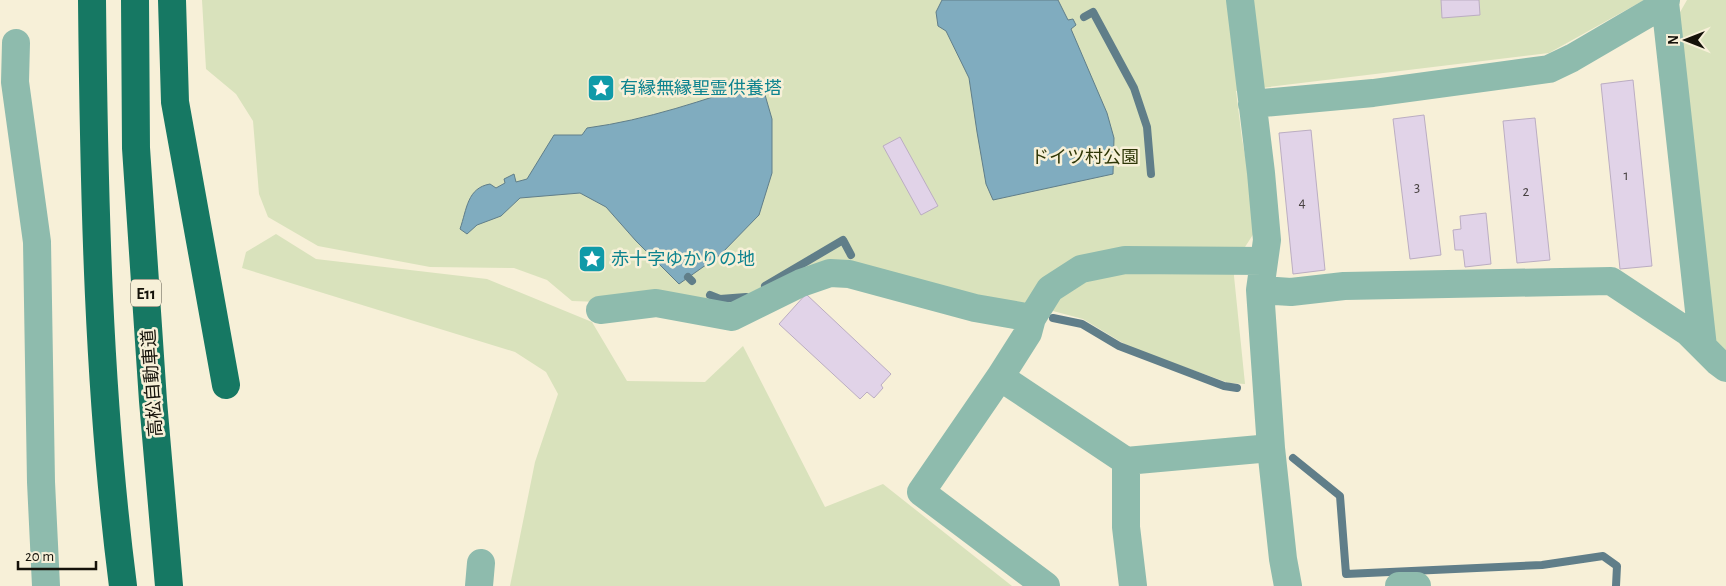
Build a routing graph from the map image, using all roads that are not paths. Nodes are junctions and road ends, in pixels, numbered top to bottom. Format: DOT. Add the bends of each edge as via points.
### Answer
graph roads {
  1 [pos="92,0"];
  2 [pos="135,0"];
  3 [pos="172,0"];
  4 [pos="1240,0"];
  5 [pos="1665,1"];
  6 [pos="16,44"];
  7 [pos="1252,104"];
  8 [pos="1264,261"];
  9 [pos="1260,290"];
  10 [pos="600,310"];
  11 [pos="1032,318"];
  12 [pos="1703,347"];
  13 [pos="1726,368"];
  14 [pos="1000,377"];
  15 [pos="226,385"];
  16 [pos="1271,448"];
  17 [pos="1126,461"];
  18 [pos="122,582"];
  19 [pos="46,586"];
  20 [pos="170,586"];
  21 [pos="1046,586"];
  22 [pos="1133,586"];
  23 [pos="1288,586"];
  24 [pos="1399,586"];
  25 [pos="1417,586"];
  1 -- 18 [label="highway" via="94,152 105,388"];
  2 -- 20 [label="highway, 高松自動車道 / E11" via="136,148 153,401"];
  3 -- 15 [label="highway" via="175,102"];
  4 -- 7 [label="street"];
  5 -- 7 [label="street" via="1549,69"];
  5 -- 12 [label="street"];
  6 -- 19 [label="street" via="15,82 37,242"];
  7 -- 8 [label="street" via="1267,240"];
  8 -- 9 [label="street"];
  8 -- 11 [label="street" via="1125,260 1081,269 1050,289"];
  9 -- 12 [label="street" via="1291,292 1344,286 1611,281 1688,332"];
  9 -- 16 [label="street"];
  10 -- 11 [label="street" via="656,303 732,317 801,282 830,273 849,274 975,308"];
  11 -- 14 [label="street" via="1028,333"];
  12 -- 13 [label="street"];
  14 -- 17 [label="street"];
  14 -- 21 [label="street" via="921,492"];
  16 -- 17 [label="street"];
  16 -- 23 [label="street"];
  17 -- 22 [label="street" via="1126,527"];
  24 -- 25 [label="street"];
}
